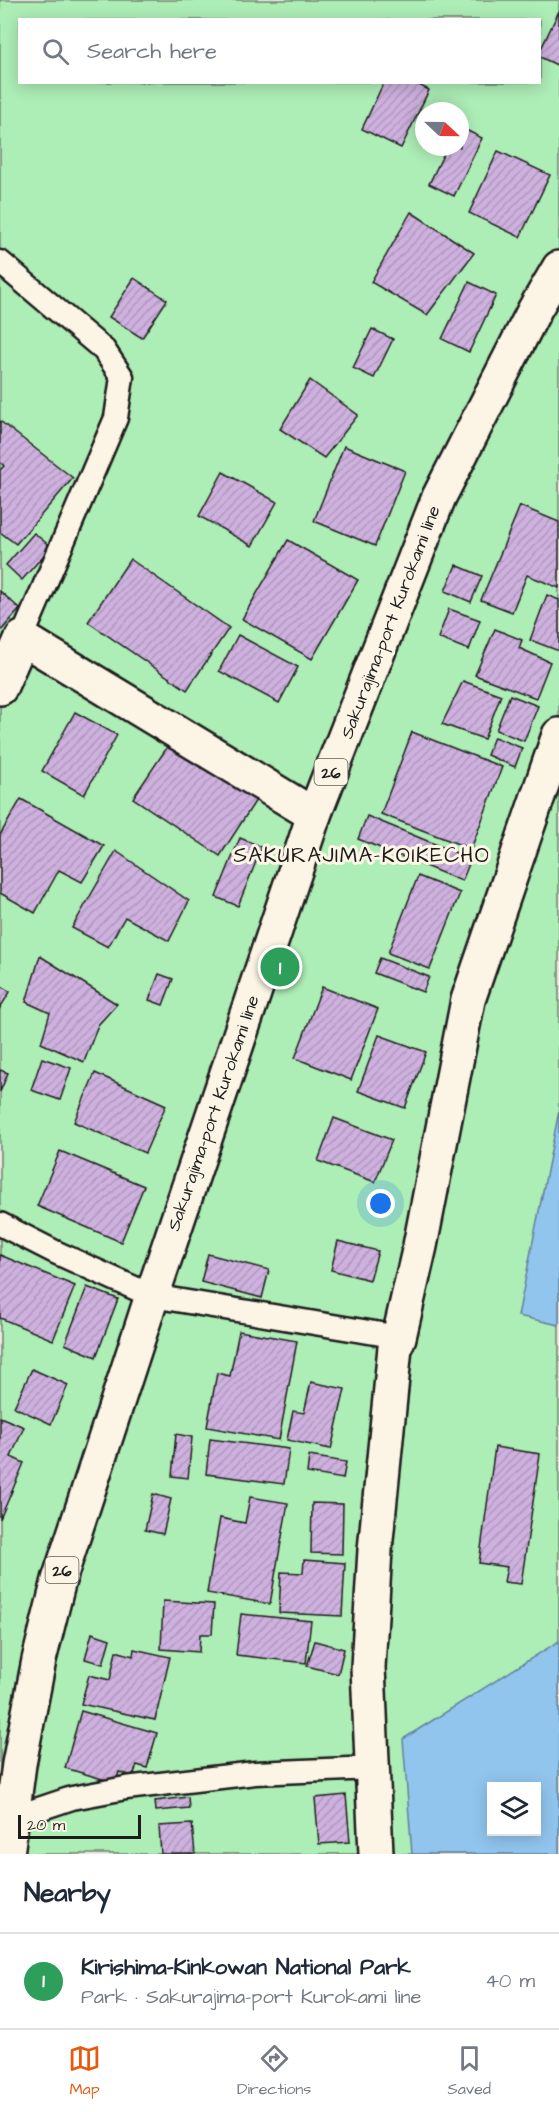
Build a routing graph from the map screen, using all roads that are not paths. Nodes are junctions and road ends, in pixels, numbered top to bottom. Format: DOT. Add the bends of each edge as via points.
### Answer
graph roads {
  1 [pos="0,262"];
  2 [pos="559,268"];
  3 [pos="22,638"];
  4 [pos="0,688"];
  5 [pos="559,735"];
  6 [pos="314,815"];
  7 [pos="0,1224"];
  8 [pos="152,1296"];
  9 [pos="399,1337"];
  10 [pos="373,1768"];
  11 [pos="7,1842"];
  12 [pos="376,1854"];
  1 -- 3 [label="lane" via="104,350 122,377 116,418"];
  2 -- 6 [label="main road, Sakurajima-port Kurokami line / 26" via="439,497"];
  3 -- 4 [label="main road"];
  3 -- 6 [label="main road"];
  5 -- 9 [label="main road" via="468,999"];
  6 -- 8 [label="main road, Sakurajima-port Kurokami line / 26"];
  7 -- 8 [label="lane"];
  8 -- 9 [label="lane"];
  8 -- 11 [label="main road, Sakurajima-port Kurokami line / 26" via="59,1580 39,1660"];
  9 -- 10 [label="main road" via="375,1562 369,1667"];
  10 -- 11 [label="lane" via="255,1773 72,1798"];
  10 -- 12 [label="main road"];
}
